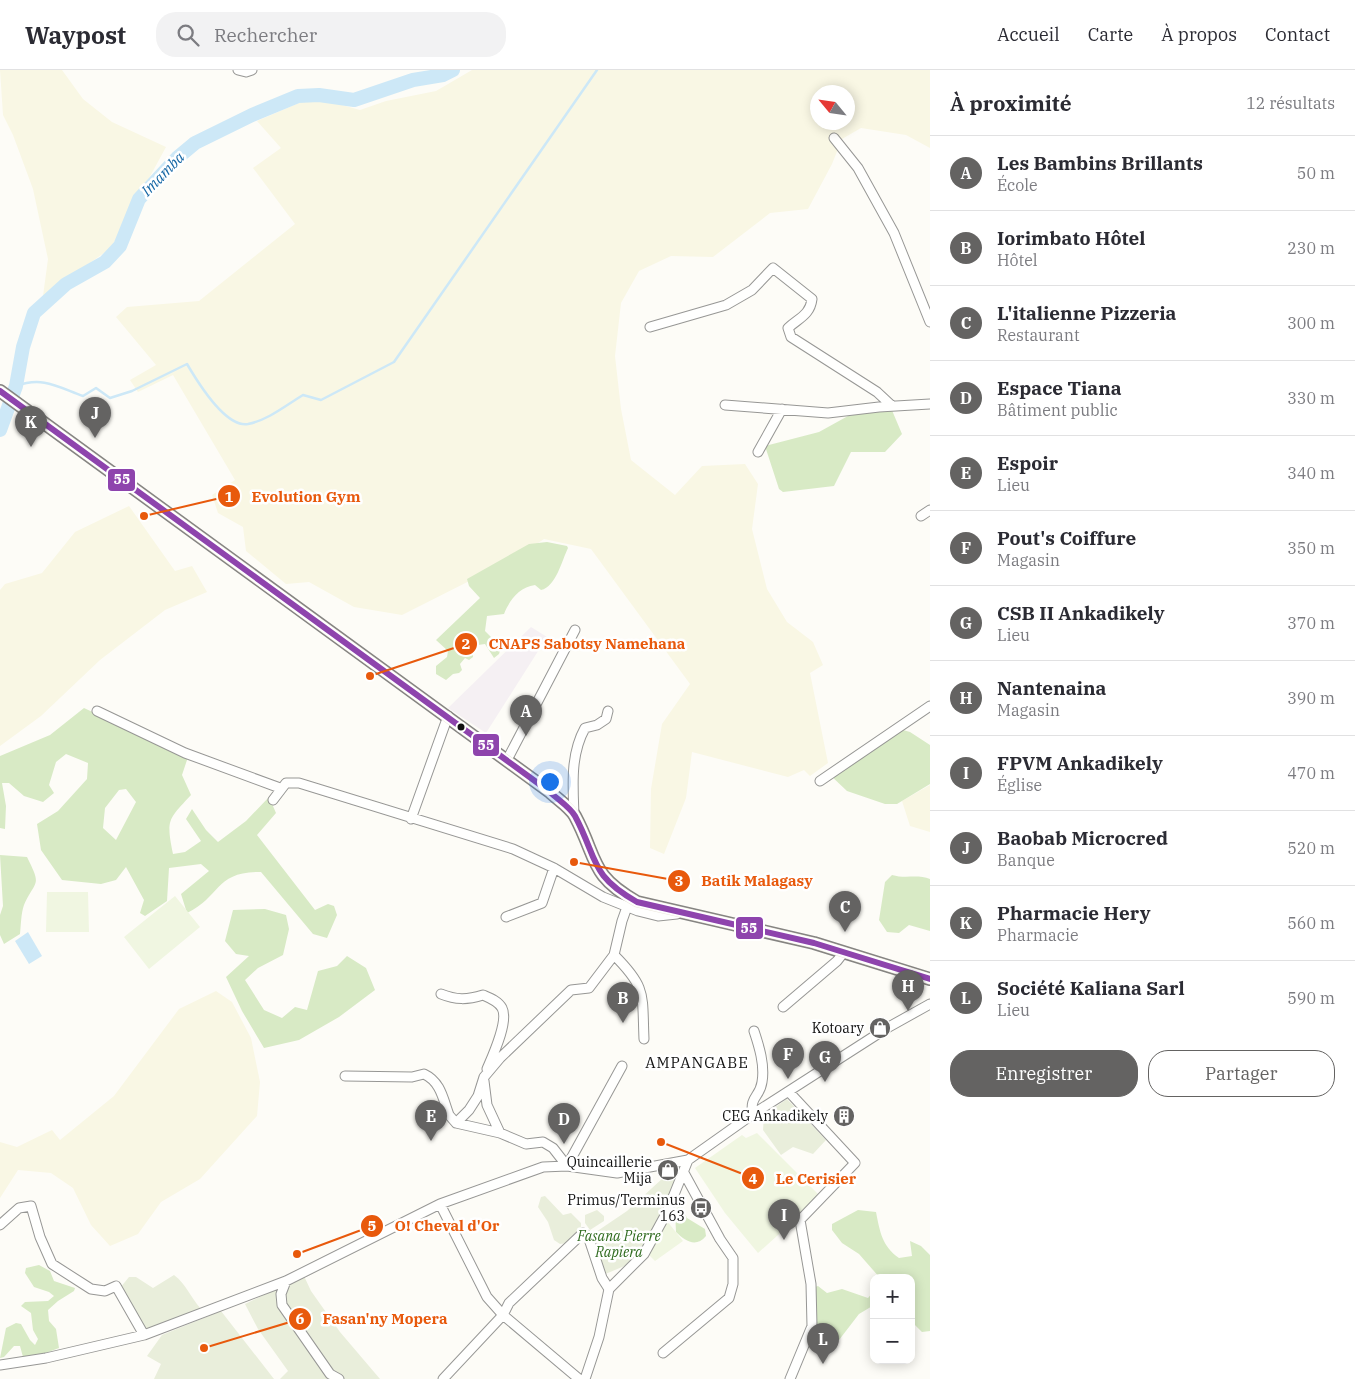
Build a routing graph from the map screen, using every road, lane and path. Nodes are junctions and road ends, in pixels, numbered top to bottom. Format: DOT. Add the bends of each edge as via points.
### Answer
graph roads {
  1 [pos="238,70"];
  2 [pos="252,70"];
  3 [pos="834,138"];
  4 [pos="930,322"];
  5 [pos="650,327"];
  6 [pos="3,393"];
  7 [pos="930,404"];
  8 [pos="725,405"];
  9 [pos="892,406"];
  10 [pos="782,409"];
  11 [pos="758,452"];
  12 [pos="930,510"];
  13 [pos="921,516"];
  14 [pos="575,630"];
  15 [pos="930,706"];
  16 [pos="97,711"];
  17 [pos="608,711"];
  18 [pos="448,716"];
  19 [pos="507,760"];
  20 [pos="820,780"];
  21 [pos="280,788"];
  22 [pos="273,800"];
  23 [pos="574,815"];
  24 [pos="411,818"];
  25 [pos="554,868"];
  26 [pos="627,907"];
  27 [pos="687,912"];
  28 [pos="506,917"];
  29 [pos="844,952"];
  30 [pos="614,955"];
  31 [pos="930,979"];
  32 [pos="441,994"];
  33 [pos="930,1004"];
  34 [pos="783,1007"];
  35 [pos="754,1031"];
  36 [pos="644,1039"];
  37 [pos="622,1066"];
  38 [pos="345,1076"];
  39 [pos="484,1076"];
  40 [pos="789,1092"];
  41 [pos="436,1109"];
  42 [pos="753,1114"];
  43 [pos="449,1115"];
  44 [pos="456,1123"];
  45 [pos="500,1133"];
  46 [pos="688,1160"];
  47 [pos="567,1166"];
  48 [pos="684,1173"];
  49 [pos="440,1204"];
  50 [pos="0,1225"];
  51 [pos="286,1281"];
  52 [pos="609,1289"];
  53 [pos="504,1314"];
  54 [pos="144,1336"];
  55 [pos="663,1353"];
  56 [pos="0,1365"];
  57 [pos="339,1379"];
  58 [pos="443,1379"];
  59 [pos="579,1379"];
  60 [pos="585,1379"];
  61 [pos="790,1379"];
  1 -- 2 [label="street"];
  3 -- 4 [label="street" via="858,168 894,233"];
  5 -- 9 [label="street" via="726,305 752,290 773,268 812,299 806,316 788,328 791,337 877,392"];
  6 -- 18 [label="main road"];
  7 -- 9 [label="street"];
  8 -- 10 [label="street"];
  9 -- 10 [label="street" via="828,413"];
  10 -- 11 [label="street"];
  12 -- 13 [label="street"];
  14 -- 19 [label="street"];
  15 -- 20 [label="street"];
  16 -- 21 [label="street" via="185,753"];
  17 -- 23 [label="street" via="606,719 585,728 579,742 573,773"];
  18 -- 19 [label="main road"];
  18 -- 24 [label="street"];
  19 -- 23 [label="main road" via="550,792"];
  21 -- 22 [label="street"];
  21 -- 24 [label="street" via="286,783 299,782"];
  23 -- 27 [label="main road" via="596,866 618,891 638,902"];
  24 -- 25 [label="street" via="513,849"];
  25 -- 26 [label="street"];
  25 -- 28 [label="street" via="542,903"];
  26 -- 27 [label="street" via="658,916"];
  26 -- 30 [label="street"];
  27 -- 29 [label="main road"];
  29 -- 31 [label="main road"];
  29 -- 34 [label="street"];
  30 -- 36 [label="street" via="634,975 642,991"];
  30 -- 39 [label="street" via="588,988 572,990"];
  32 -- 39 [label="street" via="454,999 483,995 503,1009 504,1019"];
  33 -- 40 [label="street"];
  35 -- 42 [label="street" via="763,1074 761,1087 752,1100"];
  37 -- 47 [label="street"];
  38 -- 43 [label="street" via="412,1077 424,1074 433,1078 440,1088"];
  39 -- 44 [label="street" via="478,1096"];
  39 -- 45 [label="street" via="487,1105"];
  40 -- 42 [label="street"];
  40 -- 61 [label="street" via="855,1163 800,1220 811,1284 812,1326"];
  41 -- 43 [label="street"];
  42 -- 46 [label="street"];
  43 -- 44 [label="street"];
  44 -- 45 [label="street"];
  45 -- 47 [label="street" via="526,1144 542,1142 553,1148"];
  46 -- 47 [label="street" via="617,1173"];
  46 -- 48 [label="street"];
  47 -- 49 [label="street" via="543,1167"];
  48 -- 52 [label="street" via="644,1254"];
  48 -- 55 [label="street" via="733,1258 733,1284 729,1298"];
  49 -- 51 [label="street"];
  49 -- 53 [label="street" via="486,1297"];
  50 -- 54 [label="street" via="18,1208 31,1206 52,1264 91,1289 105,1291 116,1286"];
  51 -- 54 [label="street"];
  51 -- 57 [label="street" via="281,1294 282,1305 330,1374"];
  52 -- 53 [label="street" via="588,1236 583,1233 509,1303"];
  52 -- 60 [label="street"];
  53 -- 58 [label="street"];
  53 -- 59 [label="street"];
  54 -- 56 [label="street"];
}
